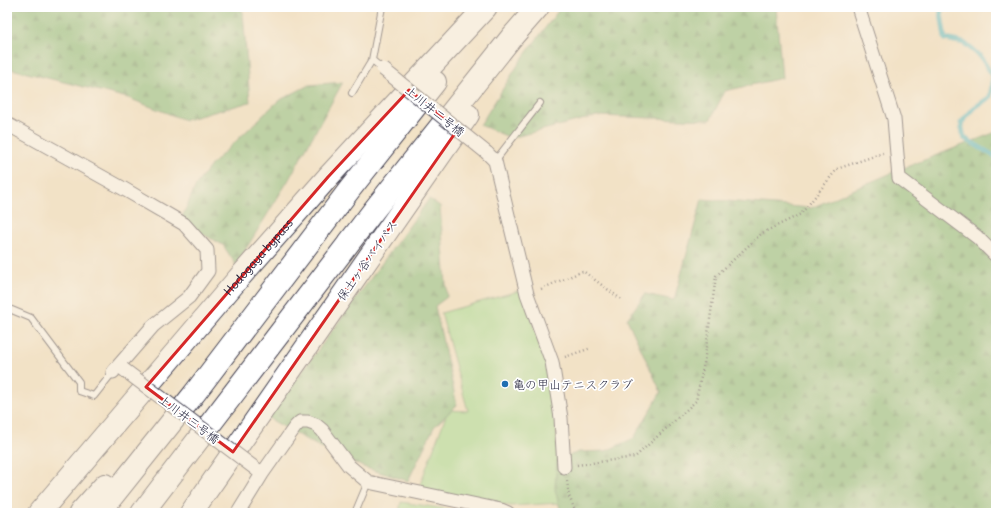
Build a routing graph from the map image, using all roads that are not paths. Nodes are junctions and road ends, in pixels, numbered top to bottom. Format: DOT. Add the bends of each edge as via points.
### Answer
graph roads {
  1 [pos="382,7"];
  2 [pos="486,7"];
  3 [pos="495,7"];
  4 [pos="538,7"];
  5 [pos="543,7"];
  6 [pos="858,7"];
  7 [pos="372,60"];
  8 [pos="384,69"];
  9 [pos="352,93"];
  10 [pos="540,103"];
  11 [pos="7,124"];
  12 [pos="491,157"];
  13 [pos="996,256"];
  14 [pos="7,308"];
  15 [pos="253,315"];
  16 [pos="118,369"];
  17 [pos="234,392"];
  18 [pos="564,467"];
  19 [pos="259,472"];
  20 [pos="368,482"];
  21 [pos="39,513"];
  22 [pos="80,513"];
  23 [pos="99,513"];
  24 [pos="142,513"];
  25 [pos="156,513"];
  26 [pos="191,513"];
  27 [pos="238,513"];
  28 [pos="355,513"];
  29 [pos="508,513"];
  1 -- 7 [label="lane"];
  2 -- 21 [label="highway, Hodogaya bypass" via="328,177"];
  3 -- 15 [label="highway"];
  4 -- 17 [label="highway" via="510,38 374,210"];
  5 -- 26 [label="highway, 保土ヶ谷バイパス"];
  6 -- 13 [label="street" via="894,119 899,178 977,237"];
  7 -- 8 [label="lane"];
  7 -- 9 [label="lane"];
  8 -- 12 [label="street, 上川井二号橋, bridge"];
  10 -- 12 [label="lane"];
  11 -- 16 [label="street" via="184,224 207,250 208,271 189,297 153,326"];
  12 -- 18 [label="street" via="527,294 552,362 561,418"];
  14 -- 16 [label="lane" via="31,318 79,382 79,391 94,396"];
  15 -- 22 [label="highway" via="188,386"];
  15 -- 23 [label="highway"];
  16 -- 19 [label="street, 上川井三号橋, bridge"];
  17 -- 24 [label="highway"];
  17 -- 25 [label="highway" via="181,478"];
  19 -- 20 [label="street" via="294,427 300,422 308,422 322,430 349,466"];
  19 -- 27 [label="street"];
  20 -- 28 [label="lane"];
  20 -- 29 [label="street"];
}
